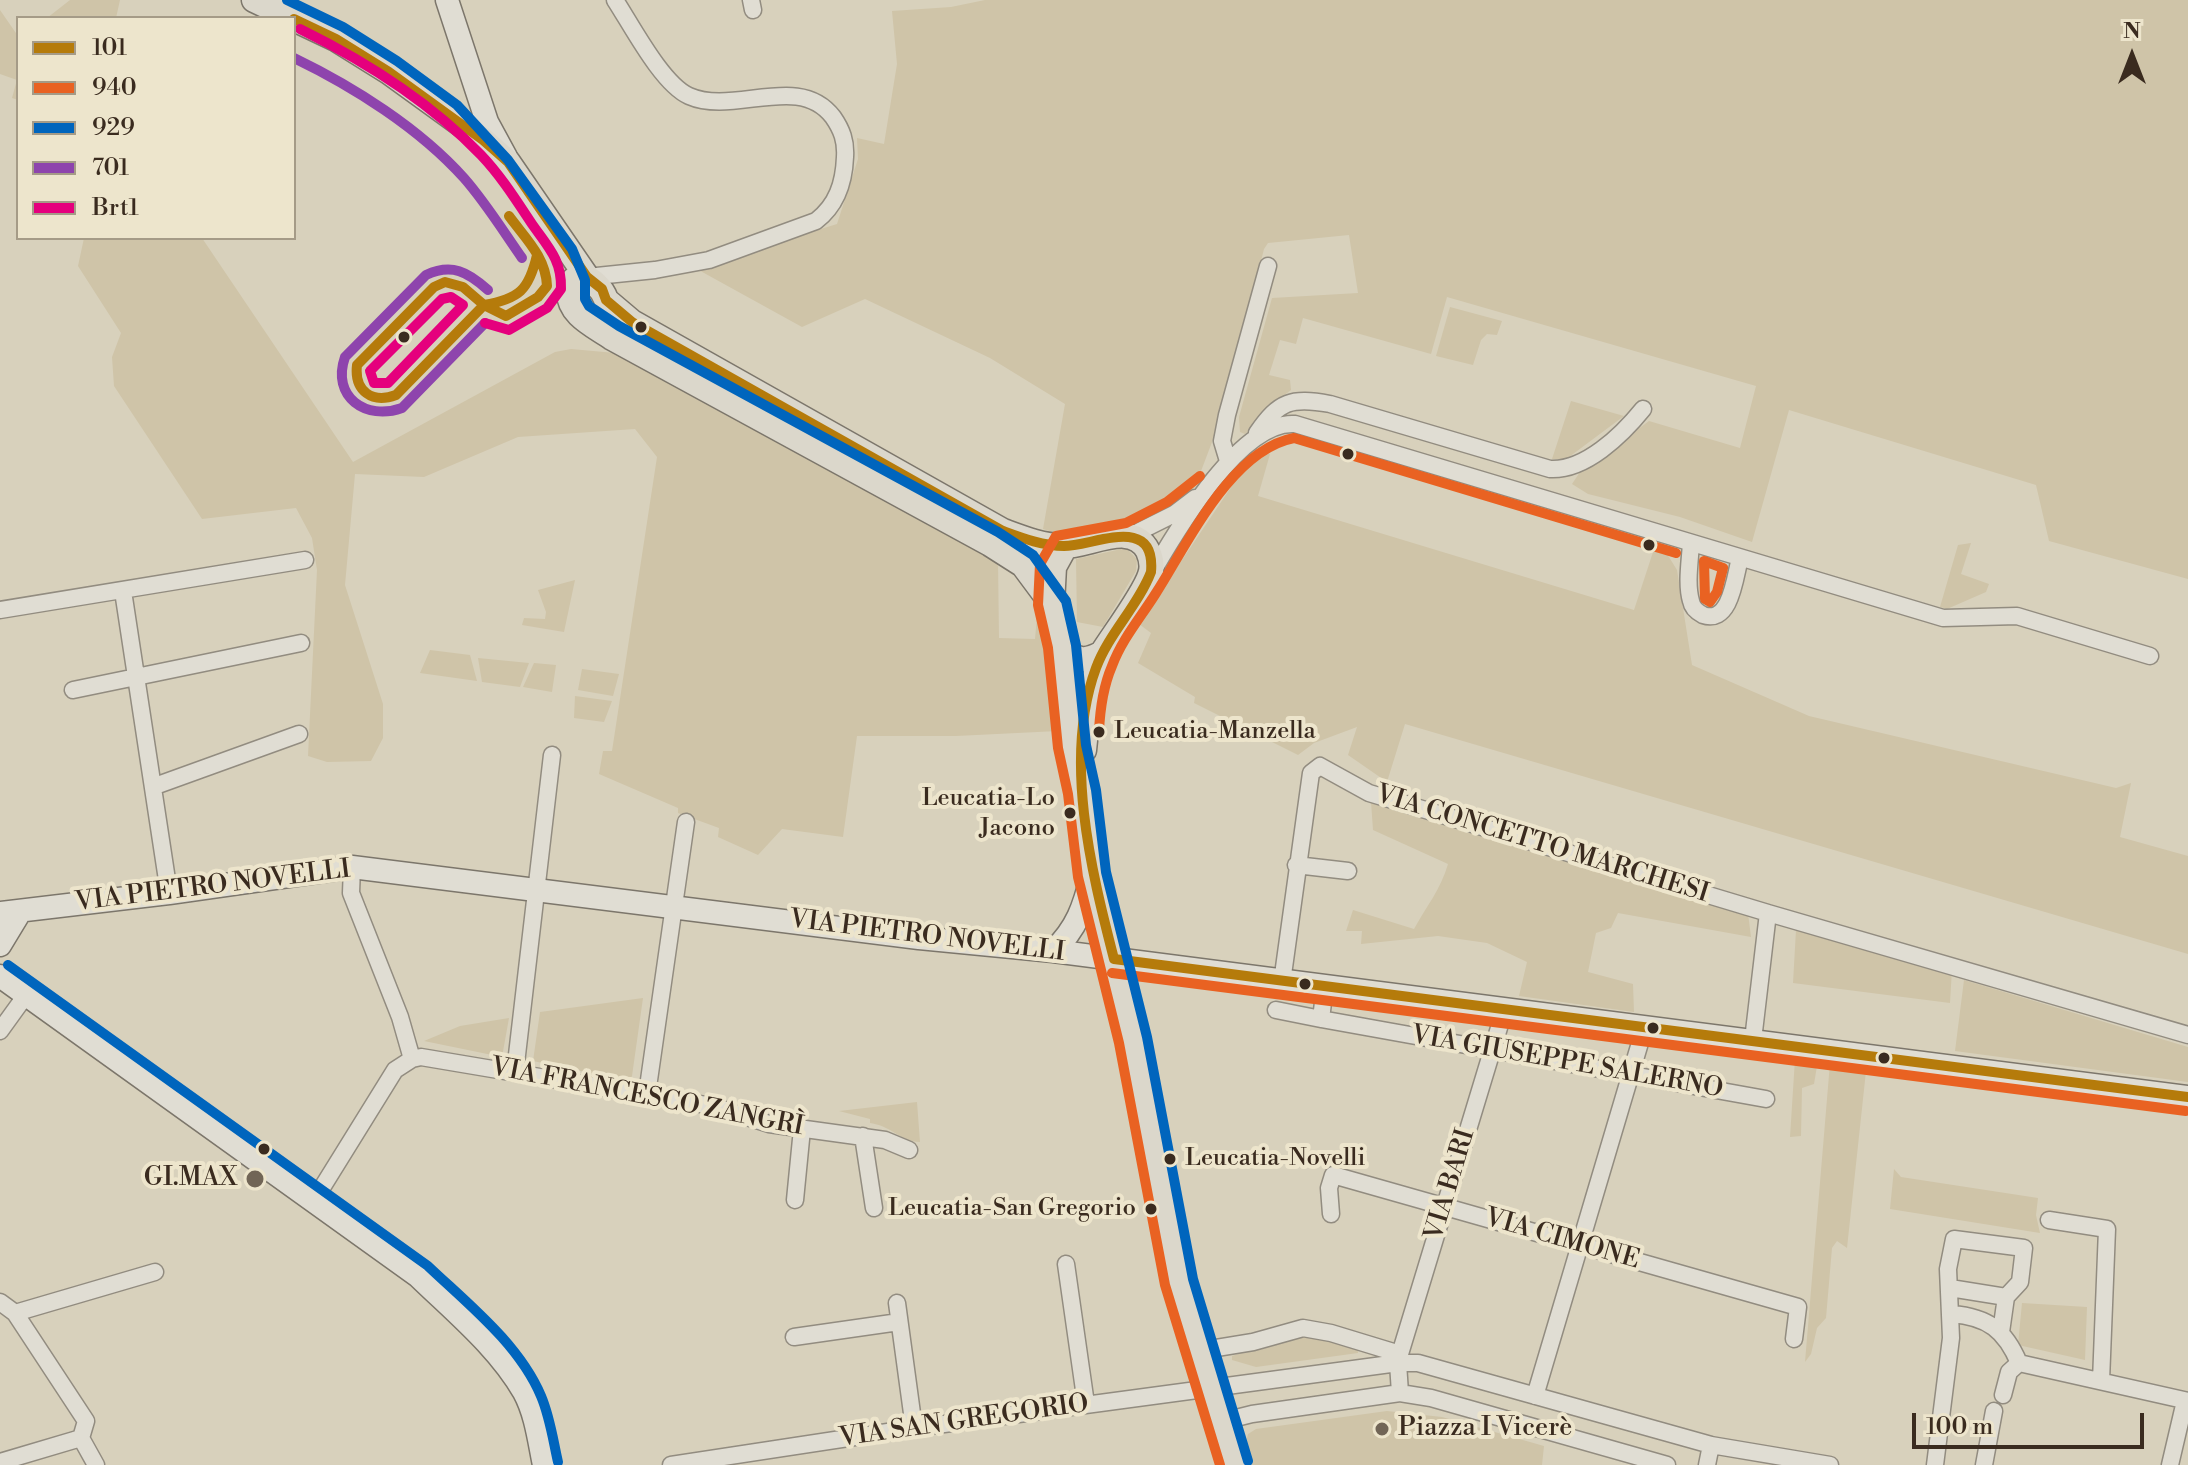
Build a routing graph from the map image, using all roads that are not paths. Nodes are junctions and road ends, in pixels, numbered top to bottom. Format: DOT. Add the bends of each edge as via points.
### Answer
graph roads {
  1 [pos="254,0"];
  2 [pos="447,0"];
  3 [pos="615,0"];
  4 [pos="288,16"];
  5 [pos="296,20"];
  6 [pos="447,115"];
  7 [pos="508,162"];
  8 [pos="1268,266"];
  9 [pos="579,280"];
  10 [pos="606,300"];
  11 [pos="590,322"];
  12 [pos="1313,401"];
  13 [pos="1643,409"];
  14 [pos="1295,424"];
  15 [pos="1254,438"];
  16 [pos="1228,461"];
  17 [pos="1209,487"];
  18 [pos="1130,536"];
  19 [pos="1691,543"];
  20 [pos="1065,547"];
  21 [pos="1740,558"];
  22 [pos="305,560"];
  23 [pos="1150,576"];
  24 [pos="123,591"];
  25 [pos="1052,604"];
  26 [pos="0,610"];
  27 [pos="301,643"];
  28 [pos="1062,646"];
  29 [pos="1102,653"];
  30 [pos="2150,656"];
  31 [pos="137,676"];
  32 [pos="73,690"];
  33 [pos="299,734"];
  34 [pos="552,755"];
  35 [pos="155,786"];
  36 [pos="1082,792"];
  37 [pos="686,822"];
  38 [pos="1296,865"];
  39 [pos="352,867"];
  40 [pos="1348,871"];
  41 [pos="1092,875"];
  42 [pos="537,888"];
  43 [pos="169,893"];
  44 [pos="675,906"];
  45 [pos="10,912"];
  46 [pos="1768,913"];
  47 [pos="0,945"];
  48 [pos="1053,951"];
  49 [pos="1114,959"];
  50 [pos="0,976"];
  51 [pos="1282,982"];
  52 [pos="1325,986"];
  53 [pos="26,995"];
  54 [pos="1505,1008"];
  55 [pos="1276,1010"];
  56 [pos="1321,1019"];
  57 [pos="1645,1026"];
  58 [pos="0,1031"];
  59 [pos="2188,1035"];
  60 [pos="1753,1040"];
  61 [pos="1492,1050"];
  62 [pos="412,1059"];
  63 [pos="515,1072"];
  64 [pos="1631,1075"];
  65 [pos="647,1094"];
  66 [pos="2188,1097"];
  67 [pos="1766,1099"];
  68 [pos="802,1129"];
  69 [pos="863,1136"];
  70 [pos="909,1150"];
  71 [pos="315,1199"];
  72 [pos="795,1200"];
  73 [pos="1444,1207"];
  74 [pos="874,1208"];
  75 [pos="1331,1214"];
  76 [pos="2049,1220"];
  77 [pos="1581,1245"];
  78 [pos="1066,1264"];
  79 [pos="155,1272"];
  80 [pos="1950,1288"];
  81 [pos="2006,1297"];
  82 [pos="0,1302"];
  83 [pos="897,1303"];
  84 [pos="15,1313"];
  85 [pos="1952,1314"];
  86 [pos="899,1322"];
  87 [pos="2001,1332"];
  88 [pos="794,1337"];
  89 [pos="1794,1339"];
  90 [pos="1198,1351"];
  91 [pos="1399,1358"];
  92 [pos="2019,1363"];
  93 [pos="2101,1381"];
  94 [pos="1210,1389"];
  95 [pos="1400,1393"];
  96 [pos="2003,1395"];
  97 [pos="1535,1396"];
  98 [pos="2186,1401"];
  99 [pos="1086,1404"];
  100 [pos="1994,1411"];
  101 [pos="1220,1422"];
  102 [pos="914,1428"];
  103 [pos="81,1438"];
  104 [pos="1711,1445"];
  105 [pos="0,1462"];
  106 [pos="96,1465"];
  107 [pos="544,1465"];
  108 [pos="673,1465"];
  109 [pos="1235,1465"];
  110 [pos="1667,1465"];
  111 [pos="1707,1465"];
  112 [pos="1830,1465"];
  113 [pos="1935,1465"];
  114 [pos="1984,1465"];
  115 [pos="2170,1465"];
  1 -- 4 [label="main road"];
  2 -- 7 [label="main road" via="487,122"];
  3 -- 9 [label="street" via="671,84 686,95 725,103 796,95 811,99 839,126 846,143 845,166 836,200 816,221 709,260"];
  5 -- 6 [label="main road" via="389,72"];
  6 -- 7 [label="main road"];
  6 -- 9 [label="main road" via="497,168"];
  7 -- 9 [label="main road"];
  8 -- 16 [label="street" via="1227,415 1222,441"];
  9 -- 10 [label="main road" via="602,289"];
  9 -- 11 [label="main road" via="571,303"];
  10 -- 11 [label="main road" via="606,316"];
  10 -- 20 [label="main road" via="632,322 1003,531"];
  11 -- 25 [label="main road" via="990,544 1023,565"];
  12 -- 13 [label="street" via="1561,470 1611,441"];
  12 -- 14 [label="street" via="1298,412"];
  12 -- 15 [label="street" via="1279,407"];
  14 -- 15 [label="street" via="1276,426"];
  14 -- 19 [label="street"];
  15 -- 16 [label="street"];
  16 -- 17 [label="street"];
  17 -- 18 [label="street" via="1174,514"];
  17 -- 23 [label="street"];
  18 -- 20 [label="main road"];
  18 -- 23 [label="main road" via="1147,548"];
  19 -- 21 [label="street"];
  19 -- 21 [label="street" via="1690,599 1702,614 1723,612"];
  20 -- 25 [label="main road" via="1054,567"];
  21 -- 30 [label="street" via="1943,618 2017,616"];
  22 -- 24 [label="street"];
  23 -- 29 [label="main road"];
  24 -- 26 [label="street"];
  24 -- 31 [label="street"];
  25 -- 28 [label="main road"];
  27 -- 31 [label="street"];
  28 -- 29 [label="main road" via="1081,661"];
  28 -- 36 [label="main road"];
  29 -- 36 [label="main road" via="1086,714"];
  31 -- 32 [label="street"];
  31 -- 35 [label="street"];
  33 -- 35 [label="street"];
  34 -- 42 [label="street"];
  35 -- 43 [label="street"];
  36 -- 41 [label="main road"];
  37 -- 44 [label="street"];
  38 -- 40 [label="street"];
  38 -- 46 [label="street, VIA CONCETTO MARCHESI" via="1311,773 1320,766 1369,793"];
  38 -- 51 [label="street"];
  39 -- 42 [label="main road, VIA PIETRO NOVELLI"];
  39 -- 43 [label="main road, VIA PIETRO NOVELLI"];
  39 -- 62 [label="street" via="351,893"];
  41 -- 48 [label="main road" via="1080,918"];
  41 -- 49 [label="main road"];
  42 -- 44 [label="main road, VIA PIETRO NOVELLI"];
  42 -- 63 [label="street"];
  43 -- 45 [label="main road, VIA PIETRO NOVELLI"];
  44 -- 48 [label="main road, VIA PIETRO NOVELLI"];
  44 -- 65 [label="street"];
  45 -- 47 [label="main road"];
  46 -- 59 [label="street, VIA CONCETTO MARCHESI"];
  46 -- 60 [label="street"];
  48 -- 49 [label="main road, VIA PIETRO NOVELLI"];
  49 -- 51 [label="main road, VIA PIETRO NOVELLI"];
  49 -- 90 [label="main road" via="1179,1282"];
  50 -- 53 [label="main road"];
  51 -- 52 [label="main road, VIA PIETRO NOVELLI"];
  52 -- 54 [label="main road, VIA PIETRO NOVELLI"];
  52 -- 56 [label="street"];
  53 -- 58 [label="street"];
  53 -- 71 [label="main road"];
  54 -- 57 [label="main road, VIA PIETRO NOVELLI"];
  54 -- 61 [label="street, VIA BARI"];
  55 -- 56 [label="street, VIA GIUSEPPE SALERNO"];
  56 -- 61 [label="street, VIA GIUSEPPE SALERNO"];
  57 -- 60 [label="main road, VIA PIETRO NOVELLI"];
  57 -- 64 [label="street"];
  60 -- 66 [label="main road, VIA PIETRO NOVELLI"];
  61 -- 64 [label="street, VIA GIUSEPPE SALERNO"];
  61 -- 73 [label="street, VIA BARI"];
  62 -- 63 [label="street, VIA FRANCESCO ZANGRÌ" via="433,1057"];
  62 -- 71 [label="street" via="395,1070"];
  63 -- 65 [label="street, VIA FRANCESCO ZANGRÌ"];
  64 -- 67 [label="street, VIA GIUSEPPE SALERNO"];
  64 -- 77 [label="street"];
  65 -- 68 [label="street, VIA FRANCESCO ZANGRÌ"];
  68 -- 69 [label="street, VIA FRANCESCO ZANGRÌ"];
  68 -- 72 [label="street, VIA FRANCESCO ZANGRÌ"];
  69 -- 70 [label="street, VIA FRANCESCO ZANGRÌ"];
  69 -- 74 [label="street"];
  71 -- 107 [label="main road" via="418,1276 485,1343 525,1394"];
  73 -- 75 [label="street, VIA CIMONE" via="1333,1175"];
  73 -- 77 [label="street, VIA CIMONE"];
  73 -- 91 [label="street, VIA BARI"];
  76 -- 93 [label="street" via="2107,1229"];
  77 -- 89 [label="street, VIA CIMONE" via="1798,1307"];
  77 -- 97 [label="street"];
  78 -- 99 [label="street"];
  79 -- 84 [label="street"];
  80 -- 81 [label="street"];
  80 -- 81 [label="street" via="1954,1239 2024,1248 2020,1282"];
  80 -- 85 [label="street"];
  81 -- 87 [label="street"];
  82 -- 84 [label="street"];
  83 -- 86 [label="street"];
  84 -- 103 [label="street" via="86,1421"];
  85 -- 87 [label="street" via="1978,1319"];
  85 -- 113 [label="street"];
  86 -- 88 [label="street"];
  86 -- 102 [label="street"];
  87 -- 92 [label="street"];
  90 -- 91 [label="street" via="1303,1328"];
  90 -- 94 [label="main road"];
  91 -- 94 [label="street, VIA SAN GREGORIO"];
  91 -- 95 [label="street"];
  91 -- 97 [label="street"];
  92 -- 93 [label="street"];
  92 -- 96 [label="street" via="2009,1372"];
  93 -- 98 [label="street"];
  94 -- 99 [label="street, VIA SAN GREGORIO"];
  94 -- 101 [label="main road"];
  95 -- 101 [label="street"];
  95 -- 110 [label="street"];
  97 -- 104 [label="street"];
  98 -- 115 [label="street"];
  99 -- 102 [label="street, VIA SAN GREGORIO"];
  100 -- 114 [label="street"];
  101 -- 109 [label="main road"];
  102 -- 108 [label="street, VIA SAN GREGORIO"];
  103 -- 105 [label="street"];
  103 -- 106 [label="street"];
  104 -- 111 [label="street"];
  104 -- 112 [label="street"];
}
